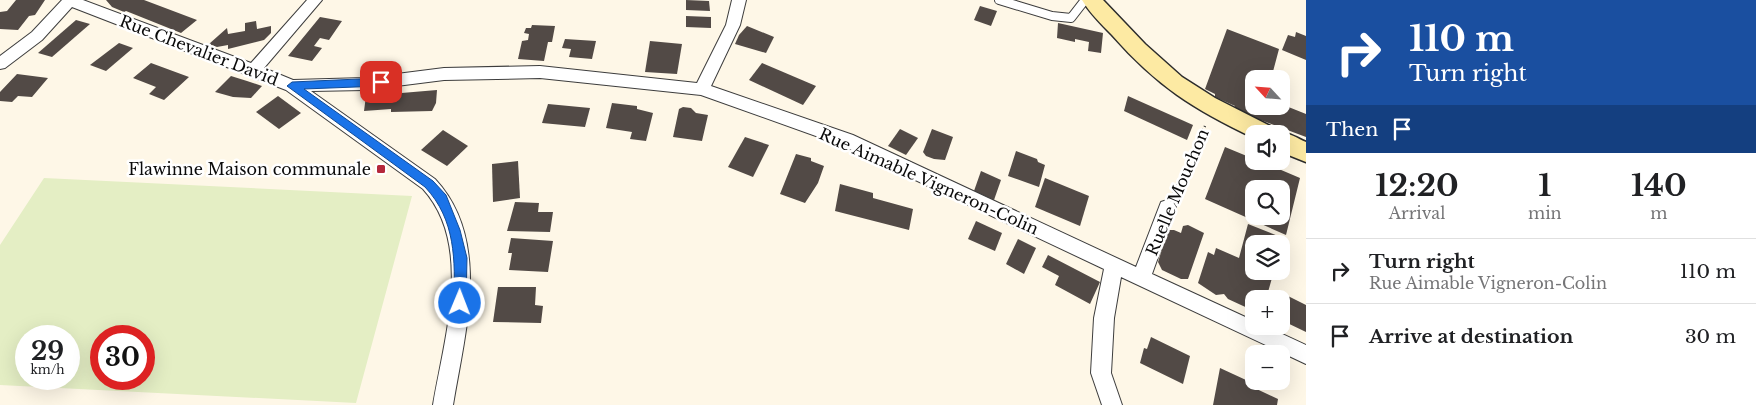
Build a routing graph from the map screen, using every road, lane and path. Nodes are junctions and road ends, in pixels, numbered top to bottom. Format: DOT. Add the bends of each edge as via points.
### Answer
graph roads {
  1 [pos="70,0"];
  2 [pos="315,0"];
  3 [pos="739,0"];
  4 [pos="998,0"];
  5 [pos="1085,0"];
  6 [pos="1092,0"];
  7 [pos="0,64"];
  8 [pos="254,70"];
  9 [pos="292,86"];
  10 [pos="702,89"];
  11 [pos="1221,113"];
  12 [pos="1247,125"];
  13 [pos="1290,145"];
  14 [pos="1306,153"];
  15 [pos="1167,207"];
  16 [pos="1114,266"];
  17 [pos="1141,279"];
  18 [pos="1306,355"];
  19 [pos="443,405"];
  20 [pos="1112,405"];
  1 -- 7 [label="street" via="37,36"];
  1 -- 8 [label="street, Rue Chevalier David"];
  2 -- 8 [label="street"];
  3 -- 10 [label="street" via="733,25"];
  4 -- 5 [label="lane" via="1052,16 1071,18"];
  6 -- 11 [label="street" via="1158,70"];
  8 -- 9 [label="street, Rue Chevalier David"];
  9 -- 10 [label="street, Rue Aimable Vigneron-Colin" via="365,84 444,74 540,72"];
  9 -- 19 [label="street, Rue Chevalier David" via="429,184 442,198 455,230 461,258 460,303"];
  10 -- 16 [label="street, Rue Aimable Vigneron-Colin" via="847,140"];
  11 -- 12 [label="street"];
  11 -- 15 [label="path, Ruelle Mouchon" via="1210,117"];
  13 -- 14 [label="street"];
  15 -- 17 [label="street, Ruelle Mouchon"];
  16 -- 17 [label="street, Rue Aimable Vigneron-Colin"];
  16 -- 20 [label="street" via="1104,318 1102,372"];
  17 -- 18 [label="street, Rue Aimable Vigneron-Colin"];
}
